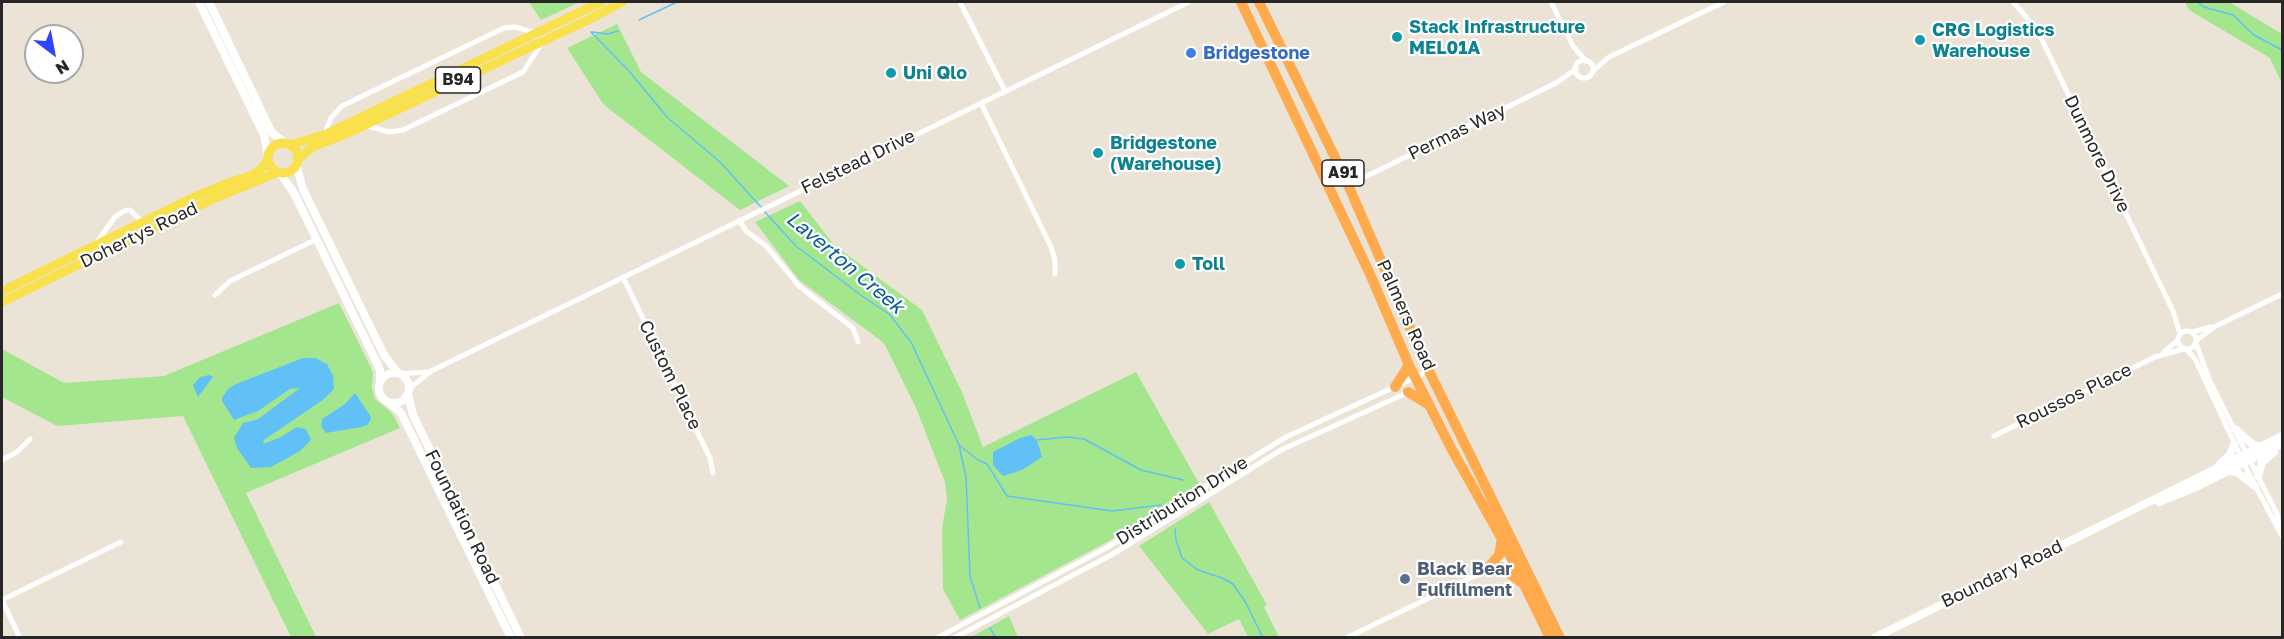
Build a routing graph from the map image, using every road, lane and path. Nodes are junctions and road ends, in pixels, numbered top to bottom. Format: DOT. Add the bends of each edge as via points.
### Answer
graph roads {
  1 [pos="199,2"];
  2 [pos="209,2"];
  3 [pos="601,2"];
  4 [pos="622,2"];
  5 [pos="960,2"];
  6 [pos="1189,2"];
  7 [pos="1259,2"];
  8 [pos="1551,2"];
  9 [pos="1724,2"];
  10 [pos="2013,2"];
  11 [pos="1240,3"];
  12 [pos="539,38"];
  13 [pos="1573,46"];
  14 [pos="1609,57"];
  15 [pos="1587,61"];
  16 [pos="1576,68"];
  17 [pos="1592,72"];
  18 [pos="1582,78"];
  19 [pos="1556,83"];
  20 [pos="1005,91"];
  21 [pos="981,103"];
  22 [pos="366,125"];
  23 [pos="324,135"];
  24 [pos="288,145"];
  25 [pos="268,157"];
  26 [pos="296,162"];
  27 [pos="279,172"];
  28 [pos="1348,185"];
  29 [pos="739,220"];
  30 [pos="146,222"];
  31 [pos="317,239"];
  32 [pos="91,249"];
  33 [pos="48,274"];
  34 [pos="1055,274"];
  35 [pos="623,277"];
  36 [pos="2,291"];
  37 [pos="2283,294"];
  38 [pos="215,296"];
  39 [pos="2,302"];
  40 [pos="2173,311"];
  41 [pos="367,320"];
  42 [pos="358,324"];
  43 [pos="2214,327"];
  44 [pos="2191,331"];
  45 [pos="2179,337"];
  46 [pos="2197,341"];
  47 [pos="858,342"];
  48 [pos="2185,349"];
  49 [pos="2155,357"];
  50 [pos="1409,365"];
  51 [pos="431,371"];
  52 [pos="399,374"];
  53 [pos="1431,375"];
  54 [pos="381,382"];
  55 [pos="1418,382"];
  56 [pos="1395,387"];
  57 [pos="409,391"];
  58 [pos="1408,392"];
  59 [pos="388,402"];
  60 [pos="1429,405"];
  61 [pos="1334,414"];
  62 [pos="1318,422"];
  63 [pos="1338,423"];
  64 [pos="2235,429"];
  65 [pos="1322,431"];
  66 [pos="1296,432"];
  67 [pos="1994,436"];
  68 [pos="2283,436"];
  69 [pos="30,439"];
  70 [pos="1300,441"];
  71 [pos="2234,444"];
  72 [pos="2283,445"];
  73 [pos="2260,447"];
  74 [pos="2246,458"];
  75 [pos="2,460"];
  76 [pos="2228,471"];
  77 [pos="712,473"];
  78 [pos="2208,473"];
  79 [pos="2258,476"];
  80 [pos="1208,485"];
  81 [pos="2255,486"];
  82 [pos="1213,493"];
  83 [pos="2130,512"];
  84 [pos="2282,535"];
  85 [pos="1121,539"];
  86 [pos="1502,539"];
  87 [pos="121,542"];
  88 [pos="1125,546"];
  89 [pos="1517,555"];
  90 [pos="1079,562"];
  91 [pos="1488,568"];
  92 [pos="1083,570"];
  93 [pos="1525,585"];
  94 [pos="2,600"];
  95 [pos="946,635"];
  96 [pos="20,638"];
  97 [pos="511,638"];
  98 [pos="521,638"];
  99 [pos="937,638"];
  100 [pos="954,638"];
  101 [pos="1346,638"];
  102 [pos="1550,638"];
  103 [pos="1560,638"];
  104 [pos="1874,638"];
  1 -- 25 [label="street" via="264,135"];
  2 -- 24 [label="street" via="272,133"];
  3 -- 12 [label="main road, B94"];
  4 -- 12 [label="main road, B94"];
  5 -- 20 [label="street"];
  6 -- 20 [label="street, Felstead Drive"];
  7 -- 28 [label="highway, Palmers Road / A91"];
  8 -- 13 [label="street"];
  9 -- 14 [label="street"];
  10 -- 40 [label="street, Dunmore Drive" via="2034,26"];
  11 -- 50 [label="highway, Palmers Road / A91" via="1366,264"];
  12 -- 22 [label="main road, B94"];
  12 -- 22 [label="street" via="523,72 403,130 394,133"];
  12 -- 23 [label="main road, B94" via="481,58"];
  12 -- 23 [label="street" via="515,27 504,28 342,106 331,118"];
  13 -- 15 [label="street"];
  13 -- 16 [label="street"];
  14 -- 15 [label="street"];
  14 -- 17 [label="street"];
  15 -- 16 [label="street"];
  15 -- 17 [label="street"];
  16 -- 18 [label="street"];
  16 -- 19 [label="street, Permas Way"];
  17 -- 18 [label="street"];
  18 -- 19 [label="street, Permas Way"];
  19 -- 28 [label="street, Permas Way"];
  20 -- 21 [label="street, Felstead Drive"];
  21 -- 29 [label="street, Felstead Drive"];
  21 -- 34 [label="street" via="1051,247"];
  22 -- 26 [label="main road, B94" via="311,148"];
  23 -- 24 [label="main road, B94"];
  24 -- 25 [label="main road, B94" via="275,146"];
  24 -- 26 [label="main road" via="296,152"];
  25 -- 27 [label="main road" via="271,167"];
  25 -- 30 [label="main road, Dohertys Road / B94" via="253,175 205,192"];
  26 -- 27 [label="main road, B94" via="288,172"];
  26 -- 41 [label="street" via="303,189"];
  27 -- 31 [label="street" via="291,186"];
  27 -- 33 [label="main road, Dohertys Road / B94"];
  28 -- 53 [label="highway, Palmers Road / A91"];
  29 -- 35 [label="street, Felstead Drive"];
  29 -- 47 [label="street" via="799,286 853,328"];
  30 -- 32 [label="main road, Dohertys Road / B94"];
  30 -- 32 [label="street, Dohertys Road" via="130,210 124,211"];
  31 -- 38 [label="street" via="230,281"];
  31 -- 42 [label="street"];
  32 -- 33 [label="main road, Dohertys Road / B94"];
  33 -- 36 [label="main road, Dohertys Road / B94"];
  33 -- 39 [label="main road, Dohertys Road / B94"];
  35 -- 51 [label="street, Felstead Drive"];
  35 -- 77 [label="street, Custom Place" via="710,458"];
  37 -- 43 [label="street"];
  40 -- 44 [label="street, Dunmore Drive"];
  40 -- 45 [label="street, Dunmore Drive"];
  41 -- 42 [label="street"];
  41 -- 52 [label="street" via="384,355"];
  42 -- 54 [label="street" via="380,370"];
  43 -- 44 [label="street"];
  43 -- 46 [label="street"];
  44 -- 45 [label="street"];
  44 -- 46 [label="street"];
  45 -- 48 [label="street"];
  45 -- 49 [label="street, Roussos Place"];
  46 -- 48 [label="street" via="2191,349"];
  46 -- 64 [label="street" via="2202,362"];
  48 -- 49 [label="street, Roussos Place"];
  48 -- 71 [label="street" via="2195,358"];
  49 -- 67 [label="street, Roussos Place"];
  50 -- 55 [label="highway, Palmers Road / A91"];
  50 -- 56 [label="highway"];
  51 -- 52 [label="street, Felstead Drive"];
  51 -- 57 [label="street, Felstead Drive"];
  52 -- 54 [label="street" via="387,375"];
  52 -- 57 [label="street" via="407,380"];
  53 -- 55 [label="street, Distribution Drive"];
  53 -- 89 [label="highway, Palmers Road / A91"];
  54 -- 59 [label="street" via="380,391"];
  55 -- 56 [label="street, Distribution Drive"];
  55 -- 58 [label="street, Distribution Drive"];
  55 -- 60 [label="highway, Palmers Road / A91"];
  56 -- 61 [label="street, Distribution Drive"];
  57 -- 59 [label="street" via="402,401"];
  57 -- 98 [label="street, Foundation Road" via="412,415"];
  58 -- 60 [label="highway"];
  58 -- 63 [label="street, Distribution Drive"];
  59 -- 97 [label="street, Foundation Road" via="401,413"];
  60 -- 86 [label="highway, Palmers Road / A91"];
  61 -- 62 [label="street, Distribution Drive"];
  61 -- 63 [label="street"];
  62 -- 65 [label="street"];
  62 -- 66 [label="street, Distribution Drive"];
  63 -- 65 [label="street, Distribution Drive"];
  64 -- 73 [label="street"];
  64 -- 74 [label="street"];
  65 -- 70 [label="street, Distribution Drive"];
  66 -- 70 [label="street"];
  66 -- 80 [label="street, Distribution Drive"];
  68 -- 73 [label="street, Boundary Road"];
  69 -- 75 [label="street"];
  70 -- 82 [label="street, Distribution Drive"];
  71 -- 74 [label="street"];
  71 -- 78 [label="street" via="2225,460"];
  72 -- 74 [label="street, Boundary Road"];
  72 -- 79 [label="street" via="2262,462"];
  73 -- 74 [label="street, Boundary Road"];
  74 -- 76 [label="street, Boundary Road"];
  74 -- 78 [label="street, Boundary Road"];
  74 -- 79 [label="street"];
  74 -- 81 [label="street"];
  76 -- 81 [label="street" via="2237,472"];
  76 -- 83 [label="street, Boundary Road"];
  78 -- 83 [label="street, Boundary Road"];
  79 -- 84 [label="street" via="2277,514"];
  80 -- 82 [label="street"];
  80 -- 85 [label="street, Distribution Drive"];
  81 -- 84 [label="street"];
  82 -- 88 [label="street, Distribution Drive"];
  83 -- 104 [label="street, Boundary Road"];
  85 -- 88 [label="street"];
  85 -- 90 [label="street, Distribution Drive"];
  86 -- 89 [label="highway, Palmers Road / A91"];
  86 -- 91 [label="highway" via="1499,555"];
  87 -- 94 [label="street"];
  88 -- 92 [label="street, Distribution Drive"];
  89 -- 91 [label="street"];
  89 -- 93 [label="highway, Palmers Road / A91"];
  89 -- 103 [label="highway, Palmers Road / A91"];
  90 -- 92 [label="street"];
  90 -- 95 [label="street, Distribution Drive"];
  91 -- 93 [label="highway" via="1501,567"];
  91 -- 101 [label="street"];
  92 -- 100 [label="street, Distribution Drive"];
  93 -- 102 [label="highway, Palmers Road / A91"];
  94 -- 96 [label="street"];
  95 -- 99 [label="street, Distribution Drive"];
}
